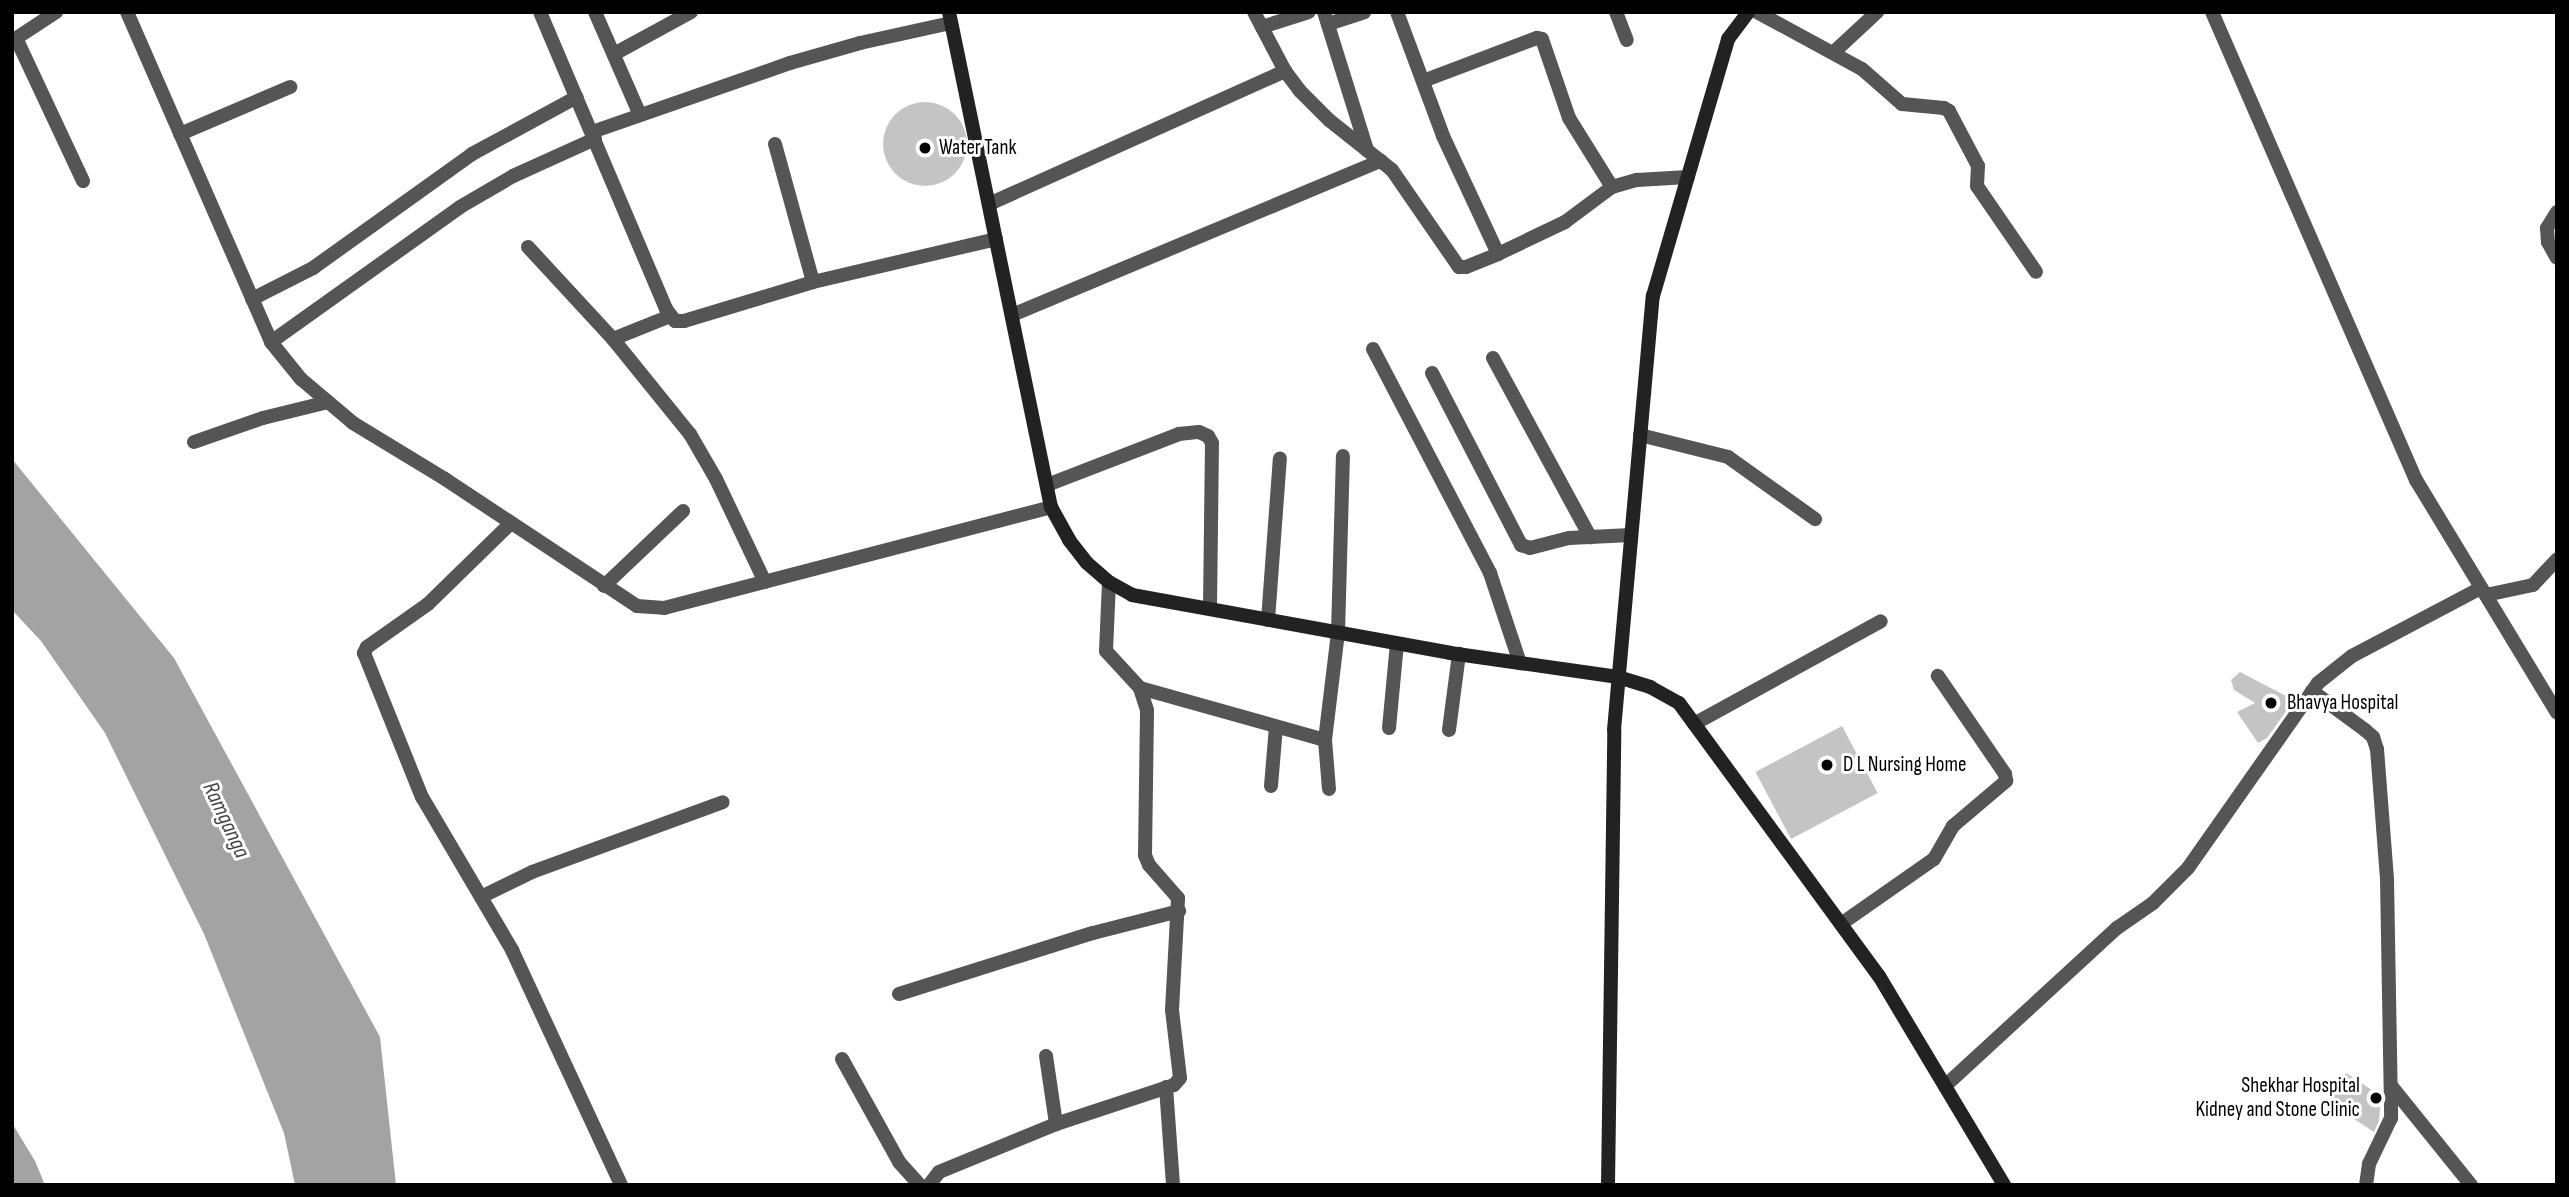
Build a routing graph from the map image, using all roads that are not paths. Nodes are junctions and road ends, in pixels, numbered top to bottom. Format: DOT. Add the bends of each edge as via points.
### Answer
graph roads {
  1 [pos="56,12"];
  2 [pos="127,12"];
  3 [pos="540,12"];
  4 [pos="595,12"];
  5 [pos="691,12"];
  6 [pos="1254,12"];
  7 [pos="1309,12"];
  8 [pos="1364,12"];
  9 [pos="1397,12"];
  10 [pos="1616,12"];
  11 [pos="1748,12"];
  12 [pos="1756,12"];
  13 [pos="1877,12"];
  14 [pos="2212,12"];
  15 [pos="673,16"];
  16 [pos="950,18"];
  17 [pos="1326,18"];
  18 [pos="1262,27"];
  19 [pos="14,40"];
  20 [pos="1627,40"];
  21 [pos="1834,52"];
  22 [pos="614,54"];
  23 [pos="1285,71"];
  24 [pos="1423,81"];
  25 [pos="290,87"];
  26 [pos="577,97"];
  27 [pos="640,115"];
  28 [pos="180,134"];
  29 [pos="594,136"];
  30 [pos="775,144"];
  31 [pos="1367,150"];
  32 [pos="1381,161"];
  33 [pos="1688,177"];
  34 [pos="83,181"];
  35 [pos="1612,187"];
  36 [pos="989,204"];
  37 [pos="2557,212"];
  38 [pos="996,239"];
  39 [pos="528,247"];
  40 [pos="1499,254"];
  41 [pos="2557,258"];
  42 [pos="2036,272"];
  43 [pos="813,282"];
  44 [pos="252,299"];
  45 [pos="670,316"];
  46 [pos="1012,316"];
  47 [pos="613,339"];
  48 [pos="271,342"];
  49 [pos="1373,349"];
  50 [pos="1493,358"];
  51 [pos="1432,373"];
  52 [pos="328,402"];
  53 [pos="1640,435"];
  54 [pos="194,442"];
  55 [pos="1343,456"];
  56 [pos="1280,458"];
  57 [pos="1046,485"];
  58 [pos="1051,507"];
  59 [pos="683,511"];
  60 [pos="1815,519"];
  61 [pos="511,523"];
  62 [pos="1631,535"];
  63 [pos="1590,537"];
  64 [pos="2557,559"];
  65 [pos="765,582"];
  66 [pos="1109,582"];
  67 [pos="604,586"];
  68 [pos="2484,592"];
  69 [pos="1210,609"];
  70 [pos="1268,620"];
  71 [pos="1881,621"];
  72 [pos="1338,632"];
  73 [pos="1397,643"];
  74 [pos="1459,654"];
  75 [pos="1520,663"];
  76 [pos="1938,676"];
  77 [pos="1618,677"];
  78 [pos="1140,688"];
  79 [pos="2312,691"];
  80 [pos="2557,713"];
  81 [pos="1694,723"];
  82 [pos="1276,726"];
  83 [pos="1389,728"];
  84 [pos="1449,730"];
  85 [pos="1325,740"];
  86 [pos="1271,786"];
  87 [pos="1329,789"];
  88 [pos="723,802"];
  89 [pos="481,897"];
  90 [pos="1179,911"];
  91 [pos="1841,924"];
  92 [pos="899,994"];
  93 [pos="1046,1056"];
  94 [pos="842,1059"];
  95 [pos="1945,1086"];
  96 [pos="1166,1087"];
  97 [pos="2392,1087"];
  98 [pos="1056,1125"];
  99 [pos="621,1185"];
  100 [pos="920,1185"];
  101 [pos="929,1185"];
  102 [pos="1173,1185"];
  103 [pos="1608,1185"];
  104 [pos="2004,1185"];
  105 [pos="2366,1185"];
  106 [pos="2471,1185"];
  1 -- 19 [label="street"];
  2 -- 28 [label="street"];
  3 -- 26 [label="street"];
  4 -- 22 [label="street"];
  5 -- 15 [label="street"];
  6 -- 18 [label="street"];
  7 -- 18 [label="street"];
  8 -- 17 [label="street"];
  9 -- 24 [label="street"];
  10 -- 20 [label="street"];
  11 -- 33 [label="street" via="1728,39"];
  12 -- 21 [label="street"];
  13 -- 21 [label="street"];
  14 -- 68 [label="street" via="2416,480"];
  15 -- 22 [label="street"];
  16 -- 27 [label="street" via="790,63"];
  16 -- 36 [label="street"];
  17 -- 31 [label="street"];
  18 -- 23 [label="street"];
  19 -- 34 [label="street"];
  21 -- 42 [label="street" via="1862,69 1902,104 1949,111 1978,166 1977,186"];
  22 -- 27 [label="street"];
  23 -- 31 [label="street" via="1329,120"];
  23 -- 36 [label="street"];
  24 -- 35 [label="street" via="1542,39 1569,118"];
  24 -- 40 [label="street" via="1443,136"];
  25 -- 28 [label="street"];
  26 -- 29 [label="street"];
  26 -- 44 [label="street" via="472,154 313,268"];
  27 -- 29 [label="street"];
  28 -- 44 [label="street"];
  29 -- 45 [label="street"];
  29 -- 48 [label="street" via="460,207"];
  30 -- 43 [label="street"];
  31 -- 32 [label="street"];
  32 -- 40 [label="street" via="1404,185 1459,267"];
  32 -- 46 [label="street"];
  33 -- 35 [label="street" via="1637,180"];
  33 -- 53 [label="street" via="1653,296"];
  35 -- 40 [label="street" via="1565,222"];
  36 -- 38 [label="street"];
  37 -- 41 [label="street" via="2547,228"];
  38 -- 43 [label="street"];
  38 -- 46 [label="street"];
  39 -- 47 [label="street"];
  43 -- 45 [label="street" via="684,321"];
  44 -- 48 [label="street"];
  45 -- 47 [label="street"];
  46 -- 57 [label="street"];
  47 -- 65 [label="street" via="690,434"];
  48 -- 52 [label="street" via="301,379"];
  49 -- 75 [label="street" via="1490,573"];
  50 -- 63 [label="street"];
  51 -- 63 [label="street" via="1521,545 1530,548"];
  52 -- 54 [label="street"];
  52 -- 61 [label="street" via="353,423"];
  53 -- 60 [label="street" via="1728,457"];
  53 -- 62 [label="street"];
  55 -- 72 [label="street"];
  56 -- 70 [label="street"];
  57 -- 58 [label="street"];
  57 -- 69 [label="street" via="1179,435 1199,432 1208,436 1212,443"];
  58 -- 65 [label="street"];
  58 -- 66 [label="street" via="1069,540"];
  59 -- 67 [label="street"];
  61 -- 67 [label="street"];
  61 -- 89 [label="street" via="428,604 364,653 422,797"];
  62 -- 63 [label="street"];
  62 -- 77 [label="street"];
  64 -- 68 [label="street" via="2533,585"];
  65 -- 67 [label="street" via="664,608 638,606"];
  66 -- 69 [label="street" via="1132,595"];
  66 -- 78 [label="street" via="1106,651"];
  68 -- 79 [label="street" via="2352,656"];
  68 -- 80 [label="street"];
  69 -- 70 [label="street"];
  70 -- 72 [label="street"];
  71 -- 81 [label="street"];
  72 -- 73 [label="street"];
  72 -- 85 [label="street"];
  73 -- 74 [label="street"];
  73 -- 83 [label="street"];
  74 -- 75 [label="street"];
  74 -- 84 [label="street"];
  75 -- 77 [label="street"];
  76 -- 91 [label="street" via="2006,774 2006,781 1953,826 1934,859"];
  77 -- 81 [label="street" via="1679,703"];
  77 -- 103 [label="street"];
  78 -- 82 [label="street"];
  78 -- 90 [label="street" via="1147,710 1145,855 1178,898"];
  79 -- 95 [label="street" via="2189,868"];
  79 -- 97 [label="street" via="2373,737 2377,749 2387,879"];
  81 -- 91 [label="street"];
  82 -- 85 [label="street"];
  82 -- 86 [label="street"];
  85 -- 87 [label="street"];
  88 -- 89 [label="street" via="532,872"];
  89 -- 99 [label="street" via="512,950"];
  90 -- 92 [label="street"];
  90 -- 96 [label="street" via="1172,1010 1180,1079"];
  91 -- 95 [label="street" via="1879,976"];
  93 -- 98 [label="street"];
  94 -- 100 [label="street" via="899,1163"];
  95 -- 104 [label="street"];
  96 -- 98 [label="street"];
  96 -- 102 [label="street"];
  97 -- 105 [label="street" via="2388,1129 2369,1164"];
  97 -- 106 [label="street"];
  98 -- 101 [label="street" via="939,1172"];
}
